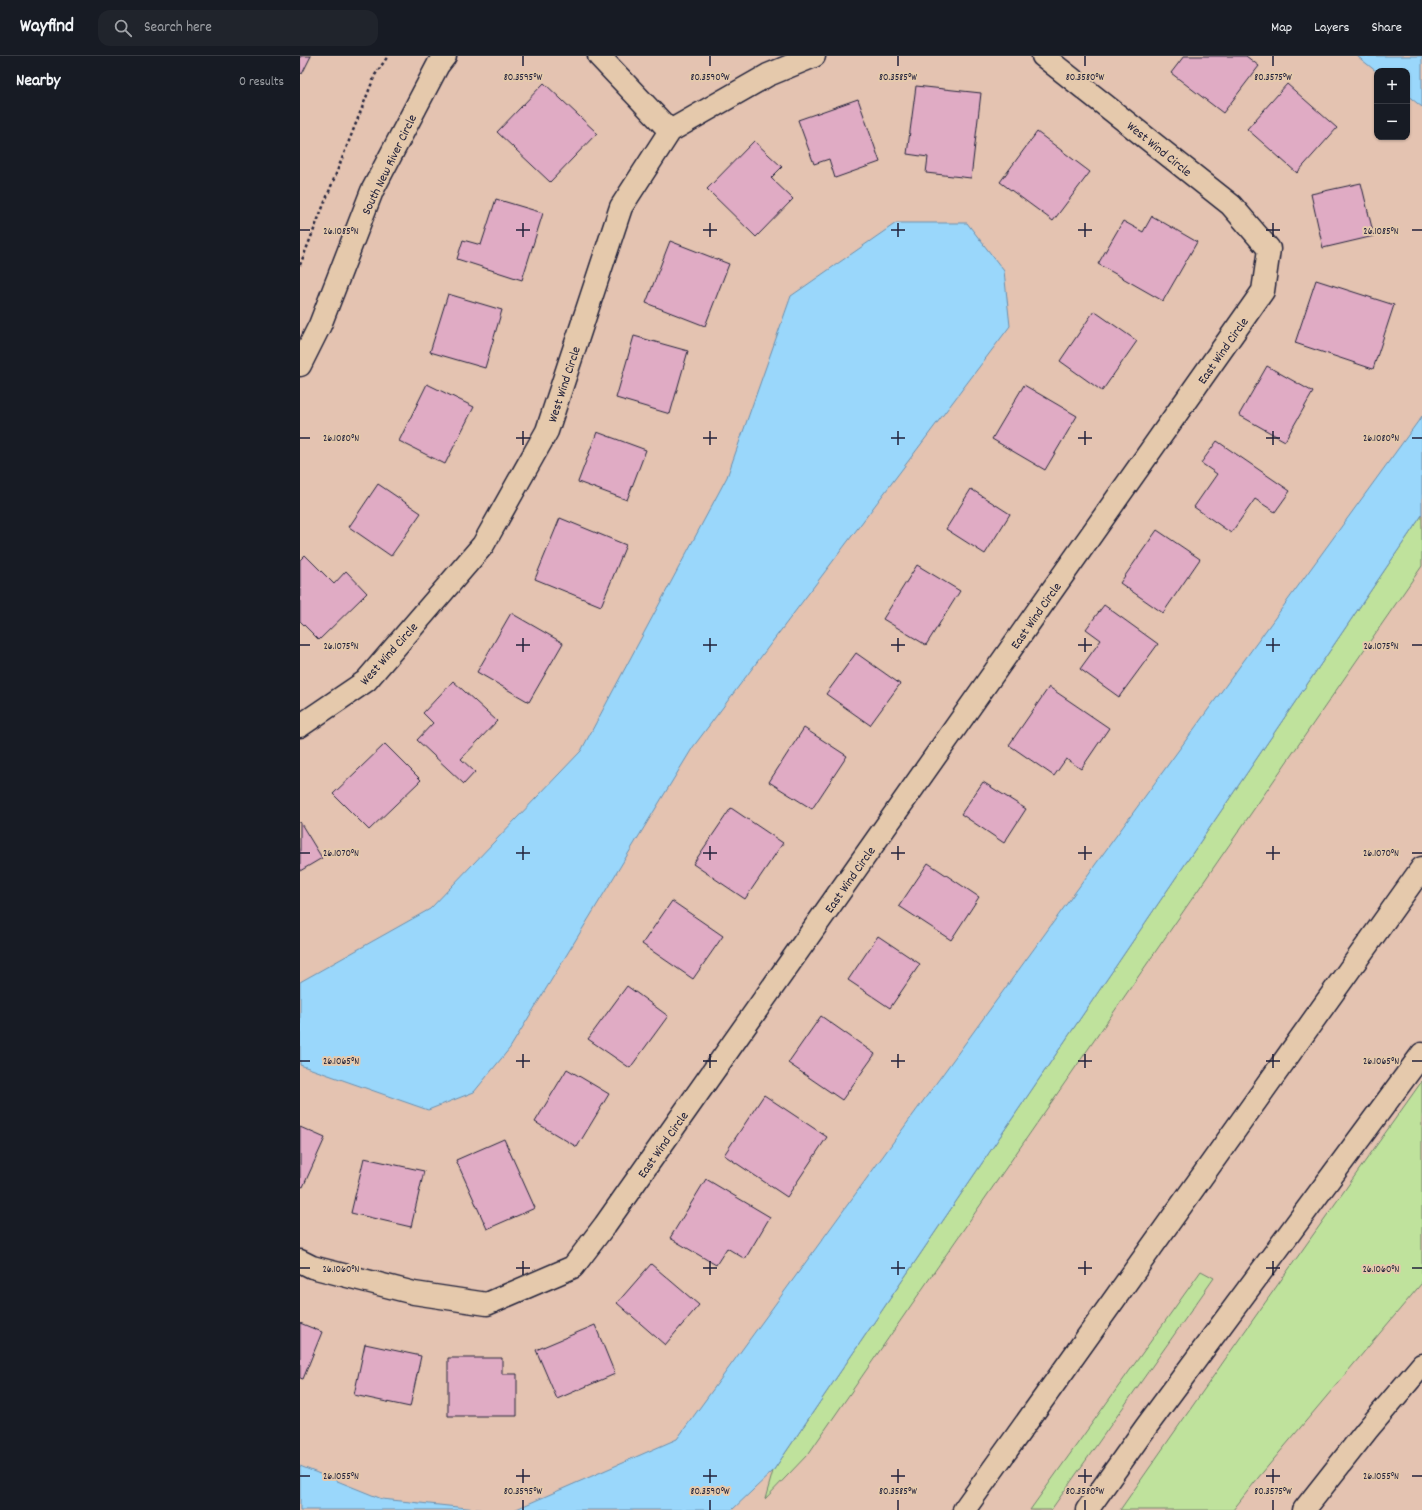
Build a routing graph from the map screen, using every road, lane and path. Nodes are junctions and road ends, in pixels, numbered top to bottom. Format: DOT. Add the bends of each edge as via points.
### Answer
graph roads {
  1 [pos="388,56"];
  2 [pos="445,56"];
  3 [pos="600,56"];
  4 [pos="814,56"];
  5 [pos="1043,56"];
  6 [pos="670,131"];
  7 [pos="1269,249"];
  8 [pos="300,265"];
  9 [pos="300,365"];
  10 [pos="300,726"];
  11 [pos="1422,868"];
  12 [pos="1422,1054"];
  13 [pos="300,1261"];
  14 [pos="1422,1365"];
  15 [pos="964,1510"];
  16 [pos="1087,1510"];
  17 [pos="1304,1510"];
  1 -- 8 [label="path" via="375,75"];
  2 -- 9 [label="main road, South New River Circle" via="372,191 320,325"];
  3 -- 6 [label="main road"];
  4 -- 6 [label="main road, West Wind Circle" via="768,75"];
  5 -- 7 [label="main road, West Wind Circle" via="1231,205"];
  6 -- 10 [label="main road, West Wind Circle" via="621,207 547,431 483,545 366,681"];
  7 -- 13 [label="main road, East Wind Circle" via="1263,291 605,1226 573,1267 487,1304 414,1293 312,1267"];
  11 -- 15 [label="main road"];
  12 -- 16 [label="main road"];
  14 -- 17 [label="main road"];
}
